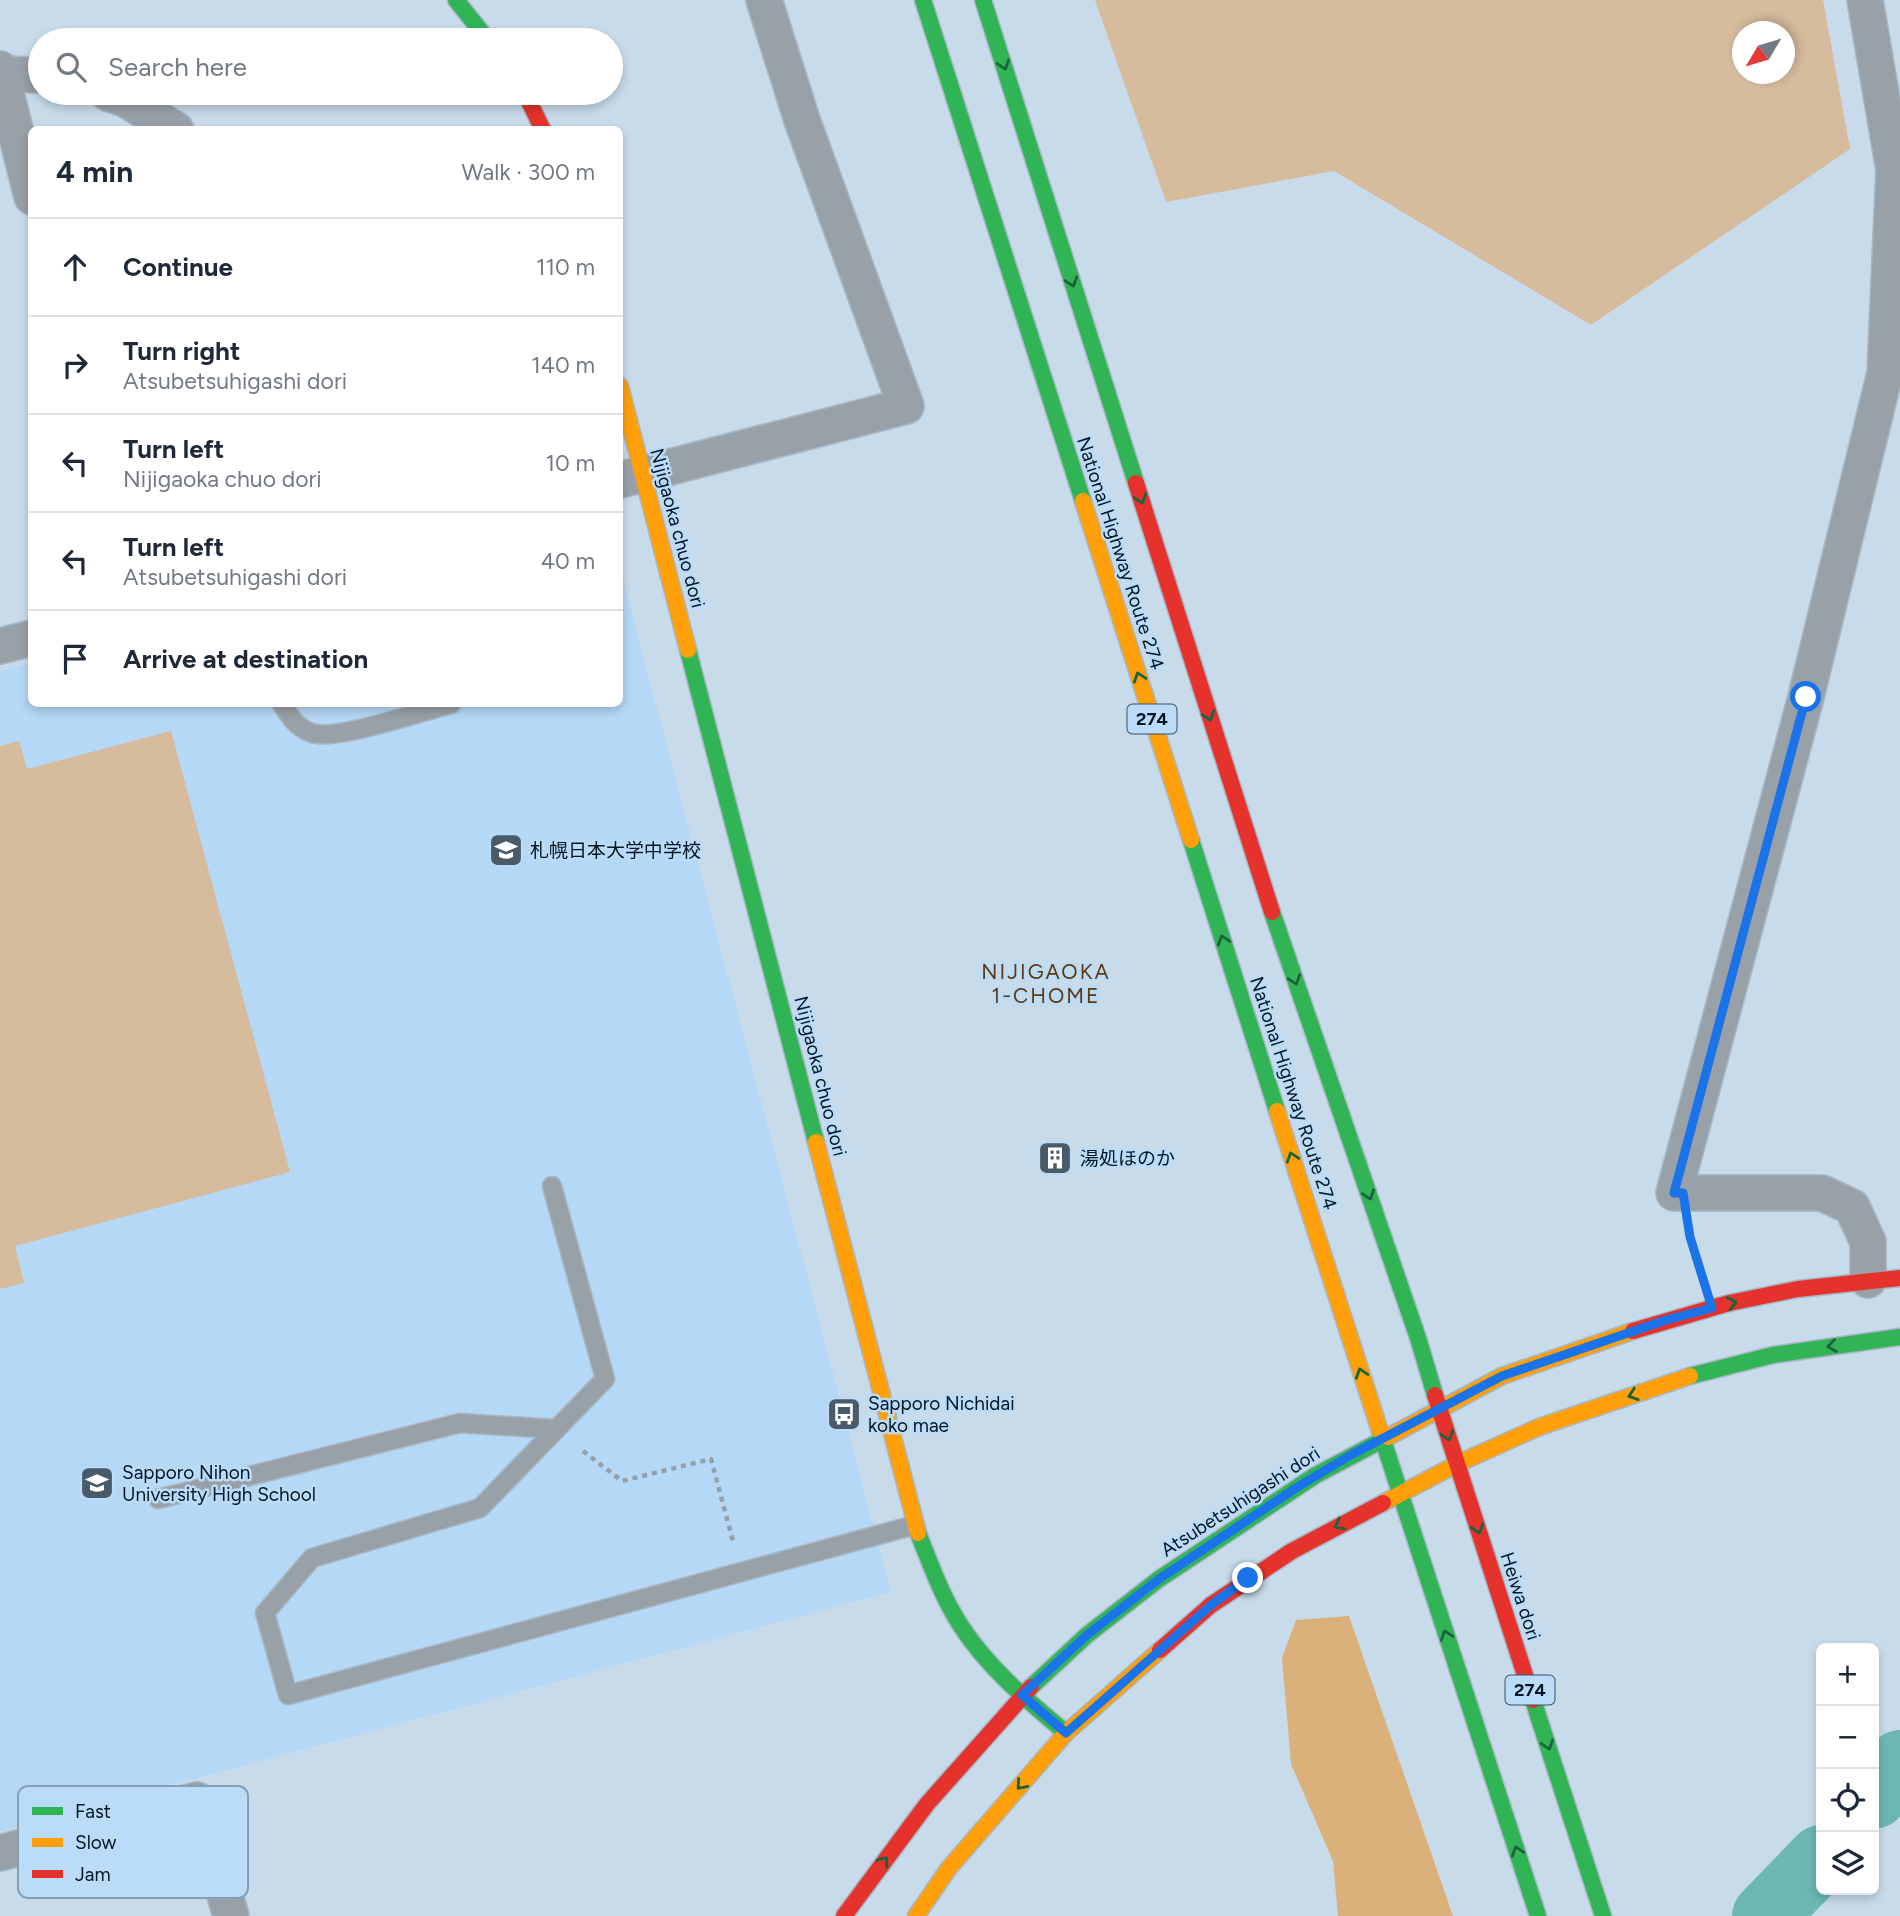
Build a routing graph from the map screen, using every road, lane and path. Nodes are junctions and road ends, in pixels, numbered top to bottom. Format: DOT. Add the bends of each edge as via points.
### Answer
graph roads {
  1 [pos="456,0"];
  2 [pos="764,0"];
  3 [pos="923,0"];
  4 [pos="983,0"];
  5 [pos="1865,0"];
  6 [pos="478,28"];
  7 [pos="0,72"];
  8 [pos="28,74"];
  9 [pos="135,105"];
  10 [pos="532,105"];
  11 [pos="169,126"];
  12 [pos="541,126"];
  13 [pos="28,181"];
  14 [pos="623,411"];
  15 [pos="631,477"];
  16 [pos="28,639"];
  17 [pos="0,646"];
  18 [pos="284,707"];
  19 [pos="440,707"];
  20 [pos="552,1186"];
  21 [pos="1683,1193"];
  22 [pos="1884,1279"];
  23 [pos="1712,1308"];
  24 [pos="1900,1337"];
  25 [pos="1439,1409"];
  26 [pos="555,1429"];
  27 [pos="1382,1438"];
  28 [pos="583,1451"];
  29 [pos="1457,1464"];
  30 [pos="1400,1493"];
  31 [pos="158,1499"];
  32 [pos="915,1525"];
  33 [pos="742,1572"];
  34 [pos="1022,1695"];
  35 [pos="1066,1733"];
  36 [pos="18,1848"];
  37 [pos="0,1853"];
  38 [pos="226,1898"];
  39 [pos="231,1916"];
  40 [pos="844,1916"];
  41 [pos="916,1916"];
  42 [pos="1538,1916"];
  43 [pos="1603,1916"];
  1 -- 6 [label="main road"];
  2 -- 15 [label="street" via="802,120 906,406"];
  27 -- 3 [label="main road, National Highway Route 274 / 274, one-way"];
  4 -- 25 [label="main road, National Highway Route 274 / 274, one-way" via="1265,892"];
  5 -- 21 [label="street" via="1894,170 1885,373 1806,697 1674,1193"];
  7 -- 8 [label="street"];
  7 -- 13 [label="street"];
  9 -- 11 [label="street"];
  10 -- 12 [label="main road"];
  14 -- 15 [label="main road, Nijigaoka chuo dori"];
  15 -- 32 [label="main road, Nijigaoka chuo dori"];
  16 -- 17 [label="street"];
  18 -- 19 [label="lane" via="295,724 315,734 337,734"];
  20 -- 26 [label="lane" via="605,1379"];
  21 -- 22 [label="street" via="1822,1193 1852,1207"];
  21 -- 23 [label="path" via="1690,1237"];
  23 -- 22 [label="main road, Atsubetsuhigashi dori, one-way" via="1798,1289"];
  23 -- 25 [label="main road, Atsubetsuhigashi dori" via="1502,1376"];
  24 -- 29 [label="main road, one-way" via="1773,1355 1698,1373 1539,1427"];
  25 -- 27 [label="main road, Atsubetsuhigashi dori"];
  25 -- 29 [label="main road, Heiwa dori / 274, one-way"];
  26 -- 31 [label="lane" via="460,1423"];
  26 -- 33 [label="lane" via="480,1508 312,1558 265,1613 288,1695"];
  27 -- 30 [label="main road, 274"];
  27 -- 34 [label="main road, Atsubetsuhigashi dori" via="1316,1475 1159,1579 1087,1635"];
  28 -- 33 [label="path" via="622,1481 711,1459"];
  29 -- 30 [label="main road"];
  29 -- 43 [label="main road, Heiwa dori / 274, one-way"];
  30 -- 35 [label="main road, one-way" via="1248,1578"];
  42 -- 30 [label="main road, 274, one-way"];
  32 -- 33 [label="lane"];
  32 -- 34 [label="main road, Nijigaoka chuo dori" via="942,1592 968,1637"];
  34 -- 35 [label="main road, Nijigaoka chuo dori"];
  40 -- 34 [label="main road, Atsubetsuhigashi dori, one-way" via="928,1804"];
  35 -- 41 [label="main road, one-way" via="949,1868"];
  36 -- 37 [label="street"];
  38 -- 39 [label="street"];
}
